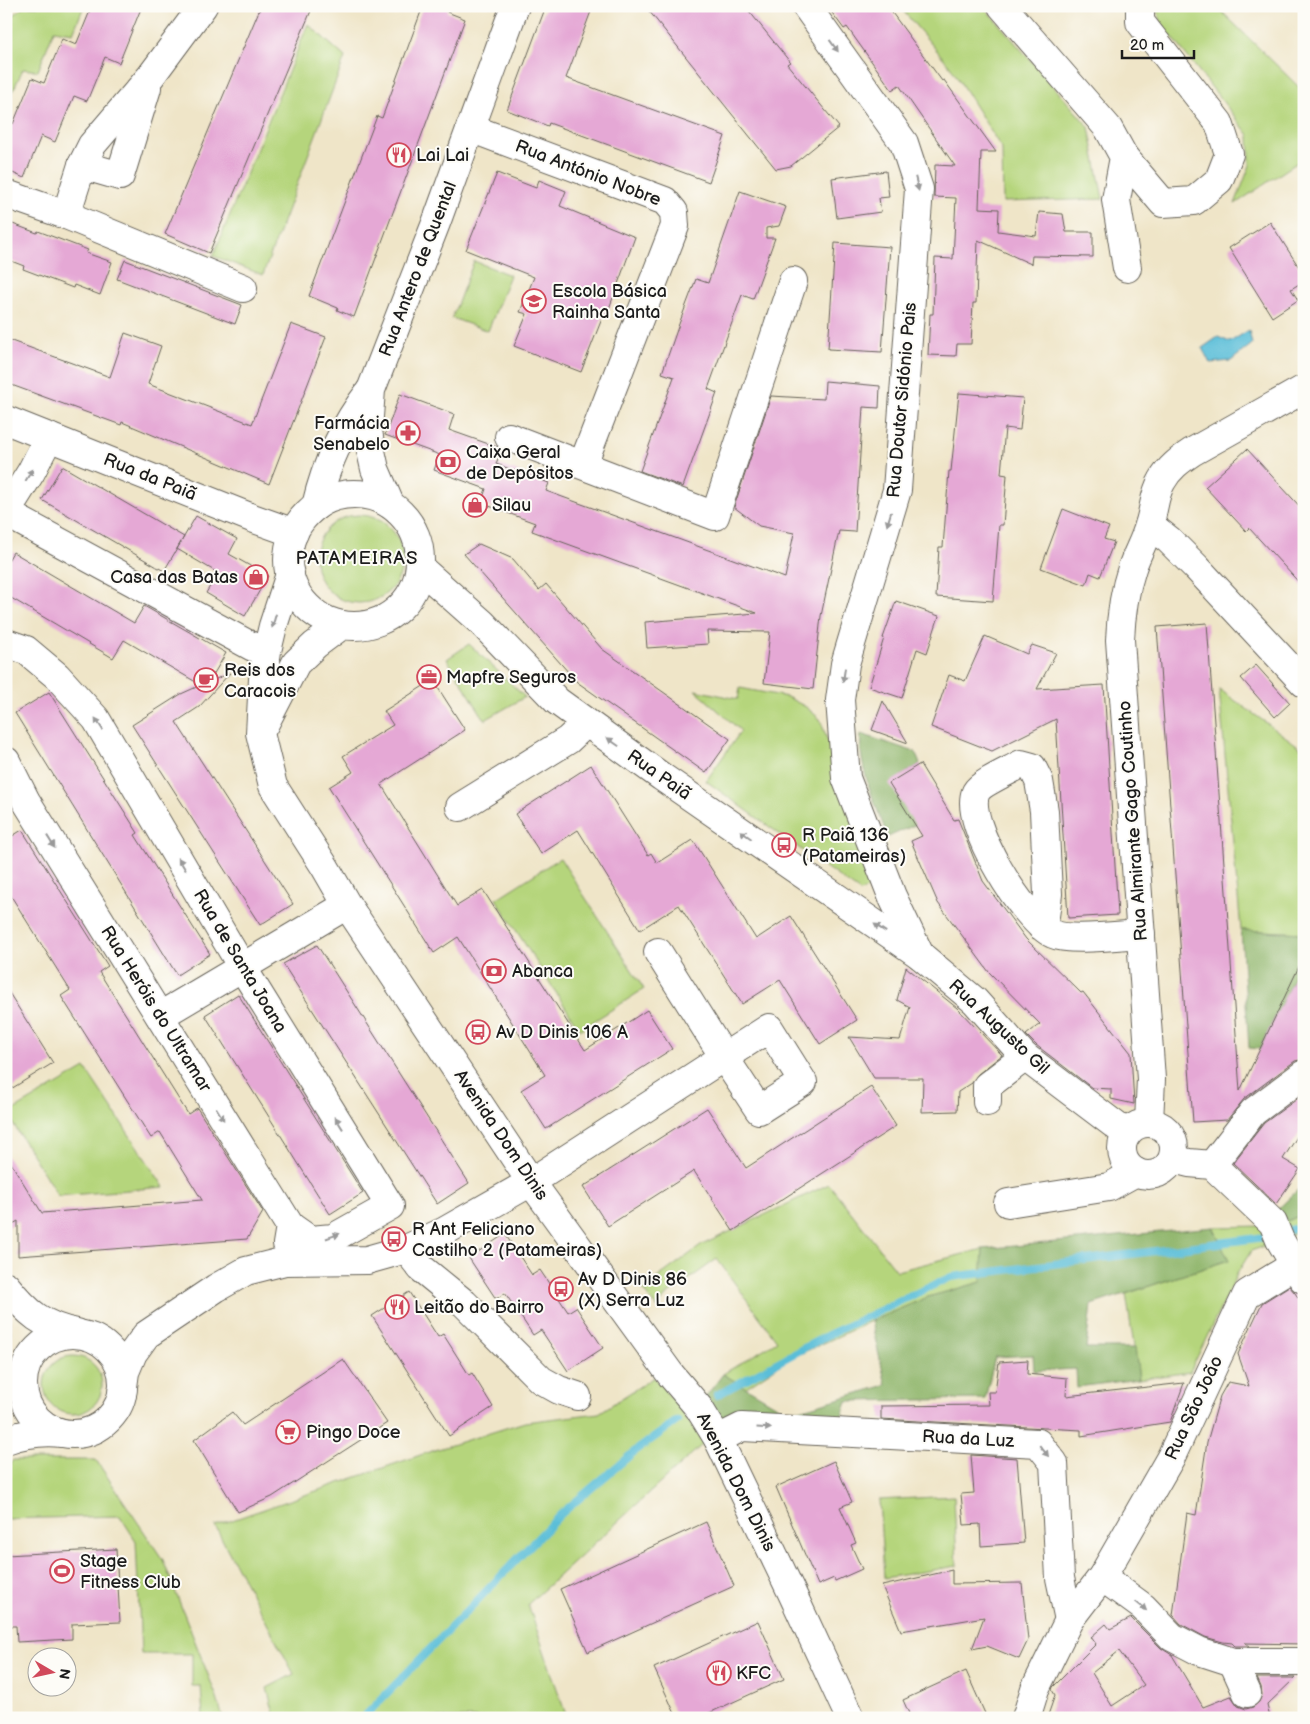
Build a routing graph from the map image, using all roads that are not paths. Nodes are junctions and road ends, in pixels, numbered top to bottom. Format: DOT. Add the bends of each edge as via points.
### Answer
graph roads {
  1 [pos="203,6"];
  2 [pos="515,6"];
  3 [pos="806,6"];
  4 [pos="1002,6"];
  5 [pos="1140,6"];
  6 [pos="151,76"];
  7 [pos="470,128"];
  8 [pos="1124,157"];
  9 [pos="82,165"];
  10 [pos="6,194"];
  11 [pos="66,215"];
  12 [pos="1127,268"];
  13 [pos="793,281"];
  14 [pos="235,284"];
  15 [pos="1304,389"];
  16 [pos="371,390"];
  17 [pos="6,420"];
  18 [pos="49,437"];
  19 [pos="509,437"];
  20 [pos="583,464"];
  21 [pos="390,504"];
  22 [pos="316,506"];
  23 [pos="6,512"];
  24 [pos="1150,525"];
  25 [pos="294,533"];
  26 [pos="420,568"];
  27 [pos="290,574"];
  28 [pos="342,625"];
  29 [pos="6,643"];
  30 [pos="253,647"];
  31 [pos="1304,683"];
  32 [pos="586,723"];
  33 [pos="260,734"];
  34 [pos="6,761"];
  35 [pos="16,807"];
  36 [pos="460,807"];
  37 [pos="347,905"];
  38 [pos="1041,926"];
  39 [pos="1141,934"];
  40 [pos="658,952"];
  41 [pos="920,955"];
  42 [pos="242,967"];
  43 [pos="160,1016"];
  44 [pos="1025,1057"];
  45 [pos="1304,1074"];
  46 [pos="987,1102"];
  47 [pos="1138,1128"];
  48 [pos="1173,1159"];
  49 [pos="1212,1165"];
  50 [pos="1136,1172"];
  51 [pos="531,1182"];
  52 [pos="1008,1203"];
  53 [pos="290,1226"];
  54 [pos="406,1249"];
  55 [pos="298,1261"];
  56 [pos="1300,1268"];
  57 [pos="12,1293"];
  58 [pos="146,1335"];
  59 [pos="87,1336"];
  60 [pos="25,1372"];
  61 [pos="122,1394"];
  62 [pos="577,1396"];
  63 [pos="6,1432"];
  64 [pos="64,1433"];
  65 [pos="718,1439"];
  66 [pos="6,1440"];
  67 [pos="1102,1577"];
  68 [pos="1069,1620"];
  69 [pos="1233,1662"];
  70 [pos="1304,1662"];
  71 [pos="1247,1693"];
  72 [pos="850,1718"];
  73 [pos="1026,1718"];
  1 -- 6 [label="street"];
  2 -- 7 [label="street, Rua Antero de Quental"];
  3 -- 41 [label="street, Rua Doutor Sidónio Pais, one-way" via="904,143 919,189 897,490 845,664 840,700 846,778 892,896"];
  4 -- 8 [label="street" via="1108,128"];
  5 -- 8 [label="street" via="1140,22 1219,123 1229,154 1219,180 1194,201 1163,202"];
  6 -- 9 [label="street" via="92,145"];
  6 -- 9 [label="street" via="120,176"];
  7 -- 16 [label="street, Rua Antero de Quental"];
  7 -- 20 [label="street, Rua António Nobre" via="665,201 674,212 675,226"];
  8 -- 12 [label="street" via="1116,200"];
  9 -- 11 [label="street"];
  10 -- 11 [label="street"];
  11 -- 14 [label="street"];
  13 -- 20 [label="street" via="715,516"];
  15 -- 24 [label="street, Rua Almirante Gago Coutinho" via="1177,462 1161,482"];
  16 -- 21 [label="street, Rua Antero de Quental" via="368,430 371,451"];
  16 -- 22 [label="street, Rua Antero de Quental" via="336,444"];
  17 -- 18 [label="street, Rua da Paiã"];
  23 -- 18 [label="street, one-way"];
  18 -- 25 [label="street, Rua da Paiã"];
  19 -- 20 [label="street"];
  21 -- 22 [label="street" via="372,496 353,494 334,497"];
  21 -- 26 [label="street" via="404,516 414,532"];
  22 -- 25 [label="street"];
  23 -- 30 [label="street"];
  24 -- 31 [label="street" via="1196,567"];
  24 -- 39 [label="street, Rua Almirante Gago Coutinho" via="1126,590 1120,640"];
  25 -- 27 [label="street" via="288,562"];
  26 -- 28 [label="street" via="413,589 401,607 384,620 363,626"];
  26 -- 32 [label="street, Rua Paiã" via="482,623 557,701"];
  27 -- 28 [label="street" via="296,592 308,608 324,619"];
  27 -- 33 [label="street, Avenida Dom Dinis, one-way" via="267,650"];
  28 -- 33 [label="street" via="296,663"];
  42 -- 29 [label="street, Rua de Santa Joana, one-way" via="96,719 57,676 26,650"];
  32 -- 36 [label="street" via="568,740"];
  41 -- 32 [label="street, Rua Paiã, one-way"];
  33 -- 37 [label="street, Avenida Dom Dinis" via="273,786"];
  34 -- 35 [label="street, Rua Heróis do Ultramar"];
  35 -- 43 [label="street, Rua Heróis do Ultramar, one-way"];
  37 -- 42 [label="street"];
  37 -- 51 [label="street, Avenida Dom Dinis"];
  38 -- 38 [label="street" via="1017,898 975,818 976,792 1021,764 1032,767 1039,781 1044,811 1048,894"];
  38 -- 39 [label="street" via="1066,938"];
  39 -- 47 [label="street, Rua Almirante Gago Coutinho" via="1151,1079"];
  40 -- 51 [label="street" via="724,1057"];
  41 -- 44 [label="street, Rua Augusto Gil" via="975,1001"];
  42 -- 43 [label="street"];
  53 -- 42 [label="street, Rua de Santa Joana, one-way" via="310,1240 333,1238 390,1206"];
  43 -- 53 [label="street, Rua Heróis do Ultramar, one-way"];
  44 -- 46 [label="street" via="987,1086"];
  44 -- 47 [label="street, Rua Augusto Gil"];
  45 -- 49 [label="street" via="1253,1112"];
  47 -- 48 [label="street, Rua Augusto Gil" via="1157,1124 1165,1128 1174,1142"];
  47 -- 50 [label="street" via="1123,1142 1122,1150 1124,1159"];
  48 -- 49 [label="street"];
  48 -- 50 [label="street" via="1161,1172 1153,1175"];
  49 -- 56 [label="street" via="1276,1232"];
  50 -- 52 [label="street" via="1109,1187"];
  51 -- 54 [label="street" via="445,1231"];
  51 -- 65 [label="street, Avenida Dom Dinis" via="699,1408"];
  53 -- 55 [label="street"];
  54 -- 55 [label="street" via="367,1260"];
  54 -- 62 [label="street" via="421,1268 464,1303 541,1380"];
  55 -- 58 [label="street" via="246,1271"];
  56 -- 67 [label="street, Rua São João" via="1247,1294 1172,1457"];
  57 -- 59 [label="street" via="31,1314 46,1324"];
  57 -- 60 [label="street" via="24,1316 28,1333"];
  58 -- 59 [label="street" via="119,1339"];
  58 -- 61 [label="street" via="130,1359"];
  59 -- 60 [label="street" via="67,1334 48,1340 33,1353"];
  59 -- 61 [label="street" via="114,1355 123,1380"];
  60 -- 63 [label="street"];
  60 -- 64 [label="street" via="23,1391 33,1414 46,1426"];
  61 -- 64 [label="street" via="113,1412 100,1426 76,1434"];
  64 -- 66 [label="street" via="43,1431"];
  65 -- 68 [label="street, Rua da Luz, one-way" via="742,1427 1038,1443 1054,1463 1060,1578"];
  65 -- 72 [label="street, Avenida Dom Dinis"];
  67 -- 68 [label="street, Rua São João"];
  67 -- 69 [label="street, one-way" via="1143,1607 1172,1637 1199,1651"];
  68 -- 73 [label="street, Rua São João" via="1035,1689"];
  69 -- 70 [label="street"];
  69 -- 71 [label="street"];
}
